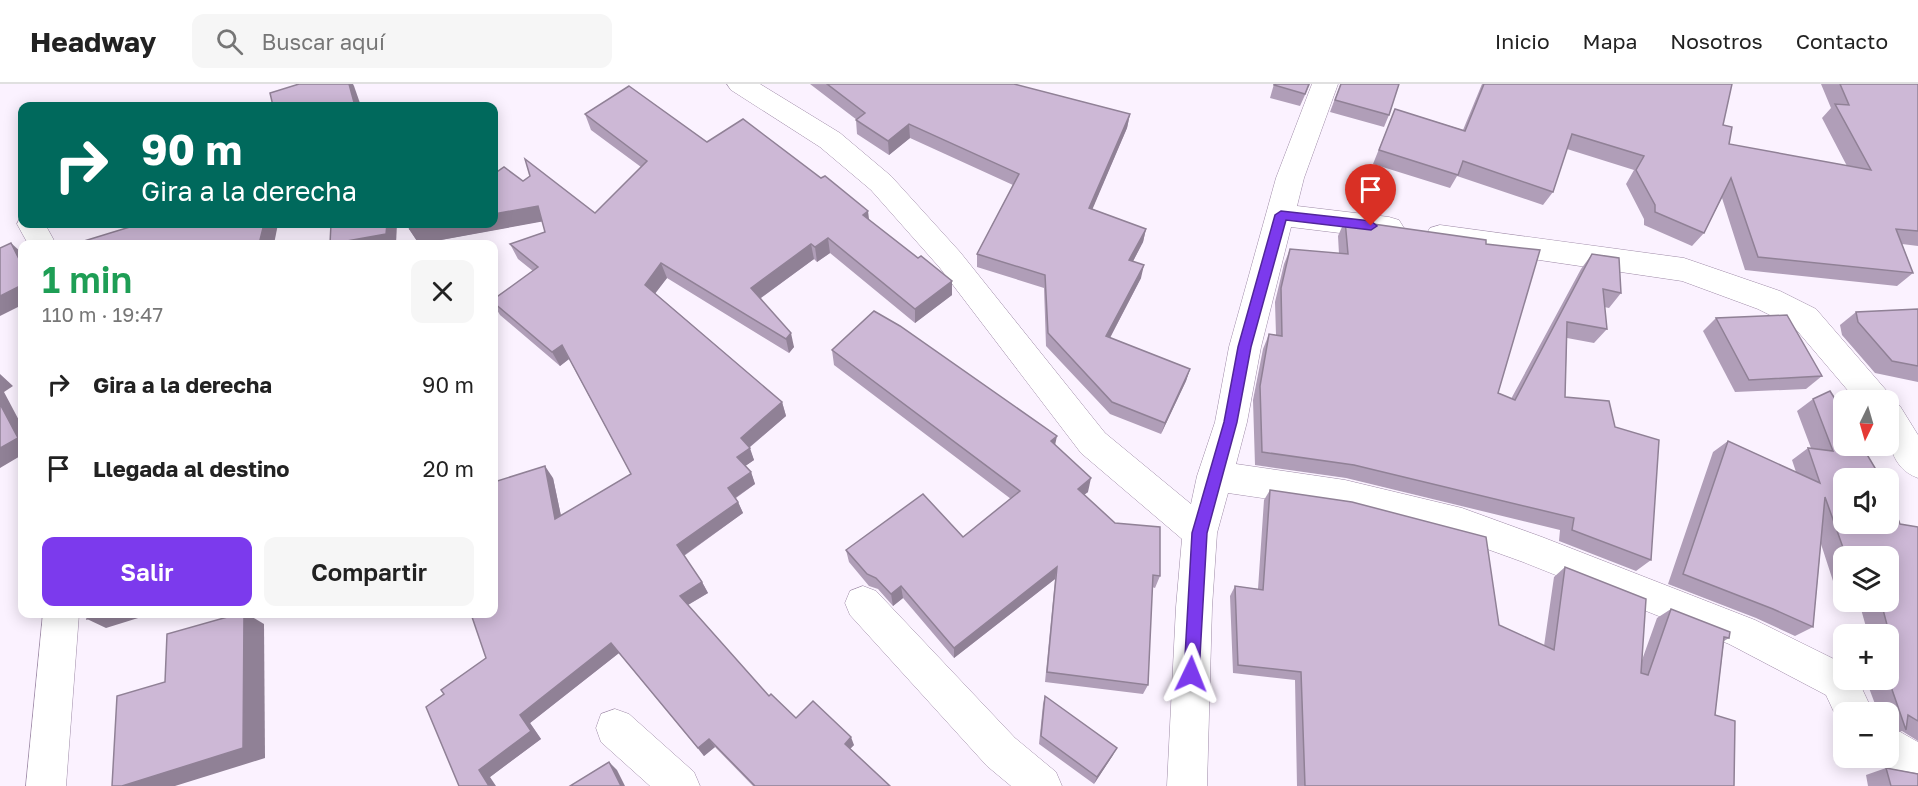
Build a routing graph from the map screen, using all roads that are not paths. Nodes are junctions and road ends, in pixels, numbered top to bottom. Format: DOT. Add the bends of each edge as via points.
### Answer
graph roads {
  1 [pos="740,84"];
  2 [pos="1325,84"];
  3 [pos="1281,215"];
  4 [pos="1866,390"];
  5 [pos="1899,433"];
  6 [pos="1918,463"];
  7 [pos="1214,476"];
  8 [pos="1200,533"];
  9 [pos="863,603"];
  10 [pos="61,618"];
  11 [pos="1849,702"];
  12 [pos="615,728"];
  13 [pos="1899,752"];
  14 [pos="1918,765"];
  15 [pos="46,786"];
  16 [pos="680,786"];
  17 [pos="1042,786"];
  18 [pos="1187,786"];
  1 -- 8 [label="street" via="830,140 881,183 950,260 1093,442"];
  2 -- 3 [label="street" via="1290,178"];
  3 -- 4 [label="street" via="1684,270 1769,300 1805,318"];
  3 -- 7 [label="street" via="1245,347 1231,422"];
  5 -- 6 [label="street"];
  7 -- 8 [label="street"];
  7 -- 11 [label="street" via="1345,495 1462,524 1530,548 1742,632 1839,682"];
  8 -- 18 [label="street"];
  9 -- 17 [label="street" via="1001,753"];
  10 -- 15 [label="street"];
  12 -- 16 [label="street"];
  13 -- 14 [label="street"];
}
